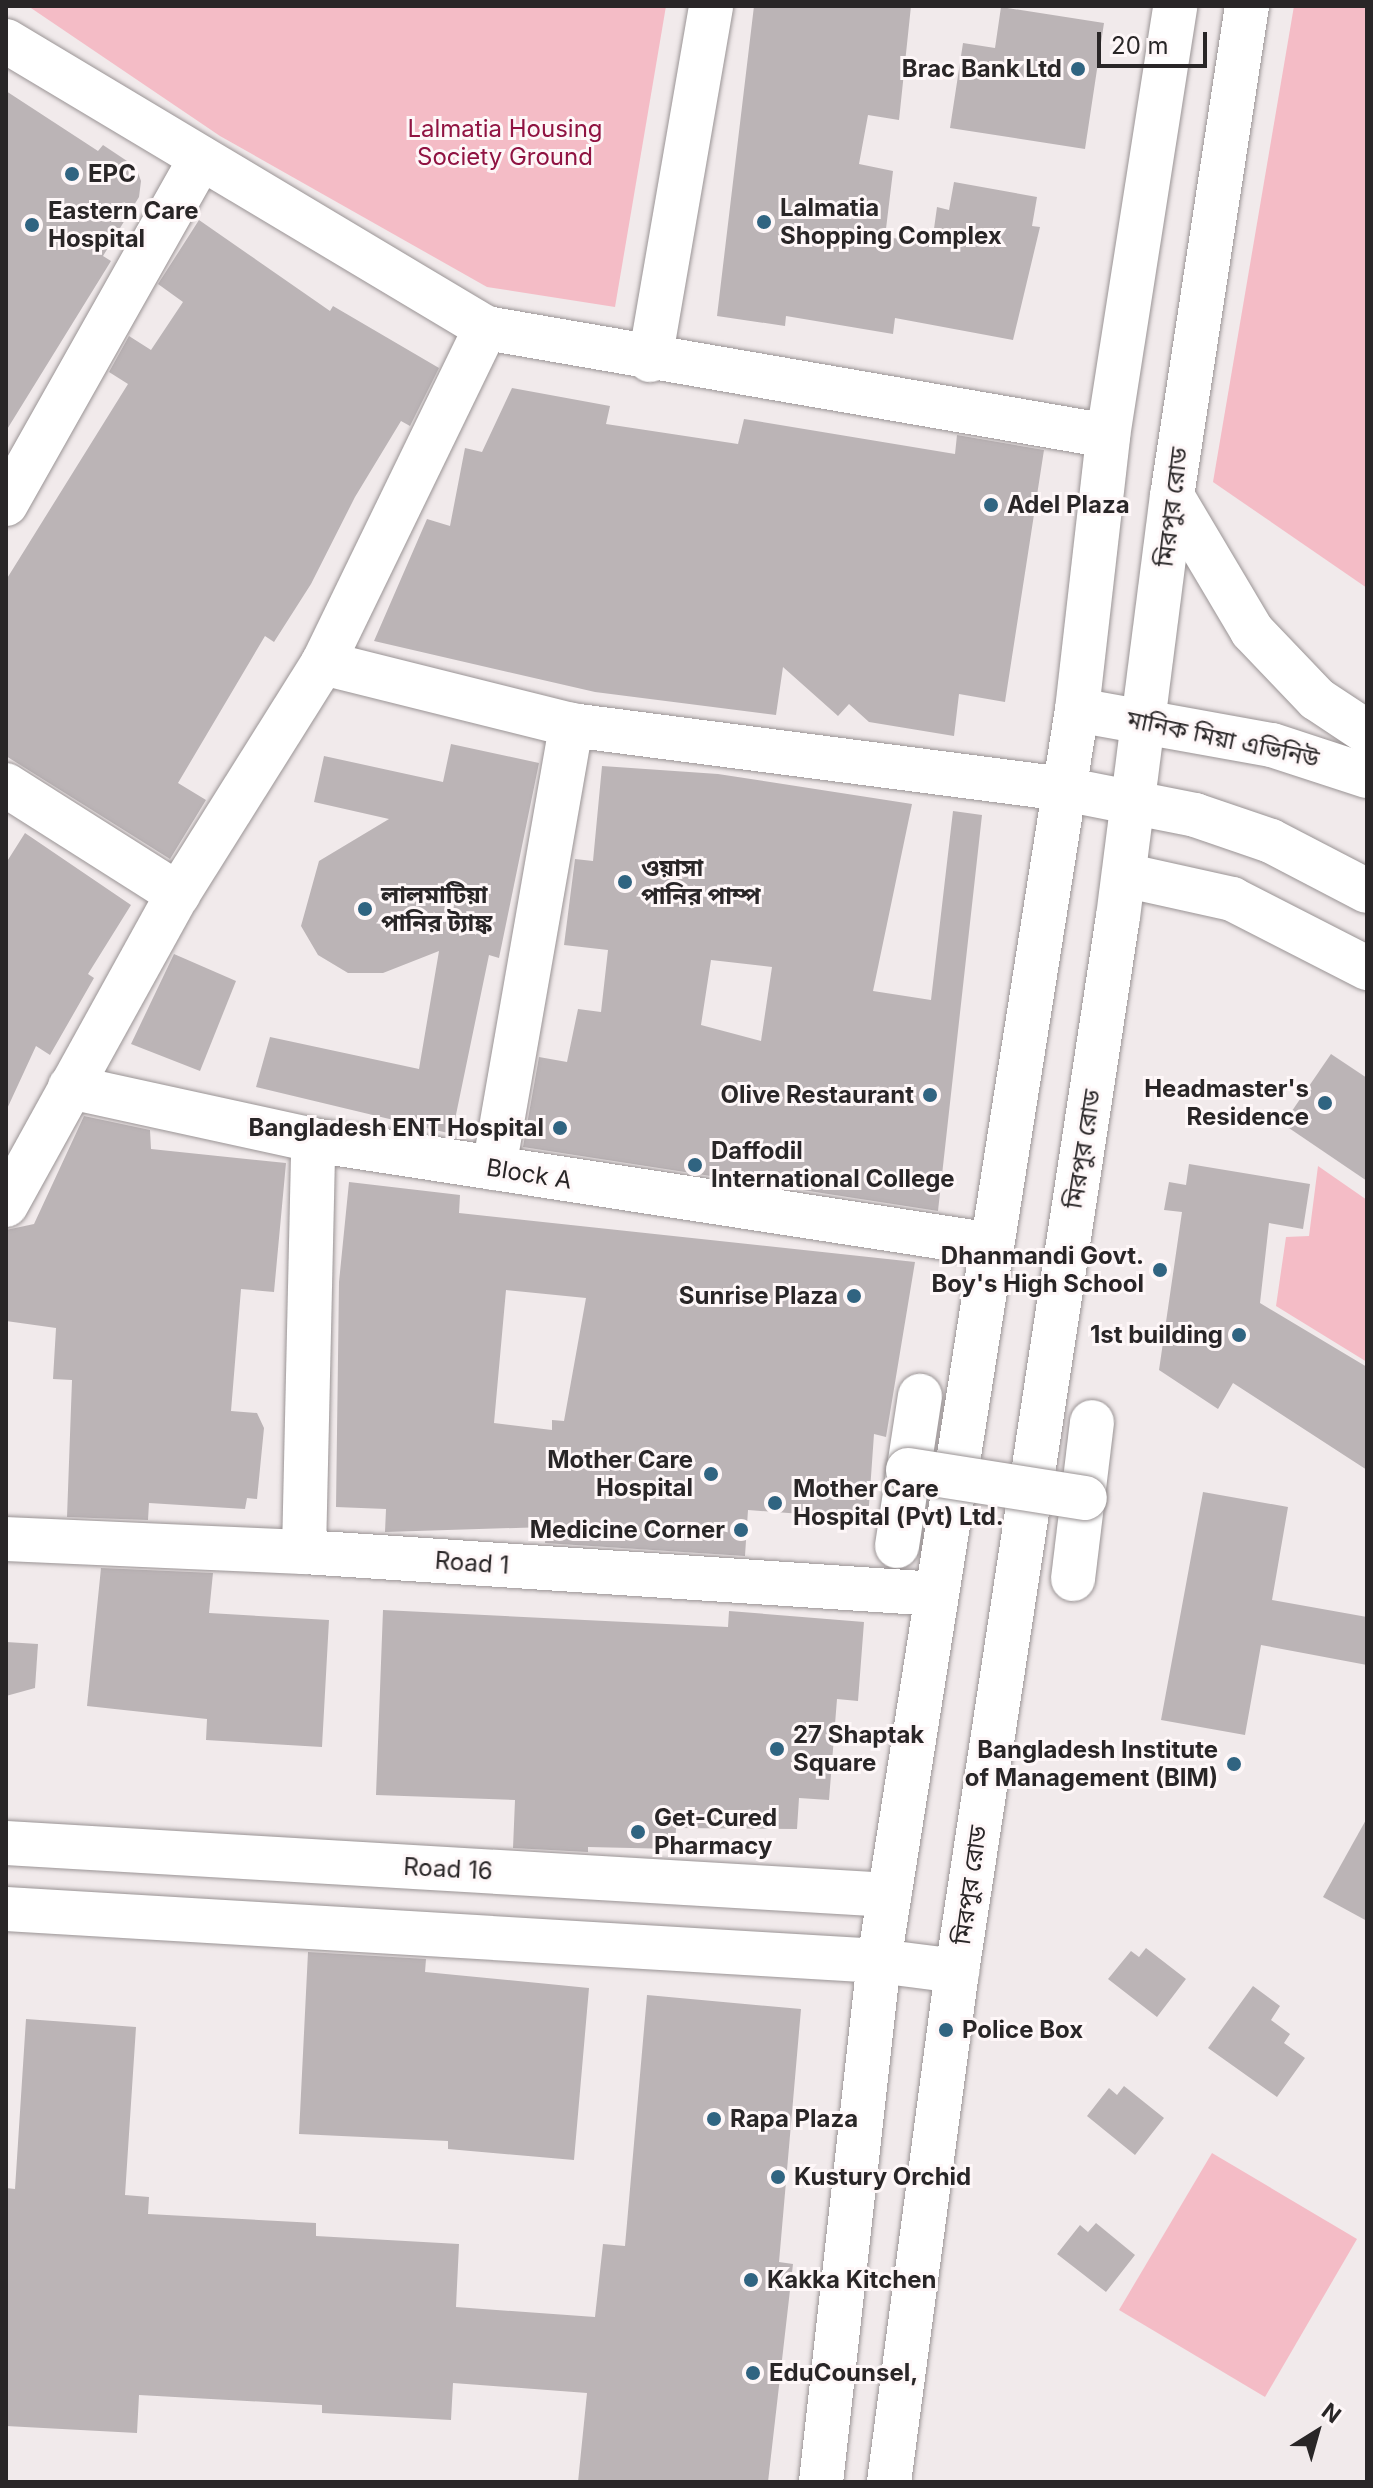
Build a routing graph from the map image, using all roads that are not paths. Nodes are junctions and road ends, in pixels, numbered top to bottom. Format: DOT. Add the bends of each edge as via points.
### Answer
graph roads {
  1 [pos="711,6"];
  2 [pos="1175,6"];
  3 [pos="1247,6"];
  4 [pos="6,41"];
  5 [pos="201,158"];
  6 [pos="486,328"];
  7 [pos="650,360"];
  8 [pos="1108,436"];
  9 [pos="1172,496"];
  10 [pos="6,504"];
  11 [pos="323,663"];
  12 [pos="1077,710"];
  13 [pos="1147,720"];
  14 [pos="571,725"];
  15 [pos="1367,732"];
  16 [pos="1367,776"];
  17 [pos="6,785"];
  18 [pos="1064,789"];
  19 [pos="1136,800"];
  20 [pos="1124,875"];
  21 [pos="1367,891"];
  22 [pos="178,894"];
  23 [pos="1367,968"];
  24 [pos="70,1087"];
  25 [pos="313,1140"];
  26 [pos="494,1168"];
  27 [pos="6,1205"];
  28 [pos="992,1245"];
  29 [pos="920,1396"];
  30 [pos="1092,1422"];
  31 [pos="908,1470"];
  32 [pos="1085,1498"];
  33 [pos="6,1539"];
  34 [pos="897,1546"];
  35 [pos="304,1552"];
  36 [pos="1073,1579"];
  37 [pos="937,1594"];
  38 [pos="6,1843"];
  39 [pos="51,1846"];
  40 [pos="889,1895"];
  41 [pos="6,1909"];
  42 [pos="52,1912"];
  43 [pos="879,1961"];
  44 [pos="957,1971"];
  45 [pos="821,2482"];
  46 [pos="889,2482"];
  1 -- 7 [label="main road"];
  2 -- 8 [label="main road"];
  3 -- 9 [label="main road, মিরপুর রোড"];
  4 -- 5 [label="main road"];
  5 -- 6 [label="main road"];
  5 -- 10 [label="main road"];
  6 -- 7 [label="main road"];
  6 -- 11 [label="main road"];
  7 -- 8 [label="main road"];
  8 -- 12 [label="main road"];
  9 -- 13 [label="main road, মিরপুর রোড"];
  9 -- 15 [label="main road" via="1252,631 1317,699"];
  11 -- 14 [label="main road"];
  11 -- 22 [label="main road"];
  12 -- 13 [label="main road, মানিক মিয়া এভিনিউ"];
  12 -- 18 [label="main road"];
  13 -- 16 [label="main road, মানিক মিয়া এভিনিউ" via="1272,745"];
  13 -- 19 [label="main road, মিরপুর রোড"];
  14 -- 18 [label="main road"];
  14 -- 26 [label="main road"];
  17 -- 22 [label="main road"];
  18 -- 19 [label="main road"];
  18 -- 28 [label="main road"];
  19 -- 20 [label="main road, মিরপুর রোড"];
  19 -- 21 [label="main road" via="1271,841"];
  20 -- 23 [label="main road" via="1232,899"];
  20 -- 44 [label="main road, মিরপুর রোড"];
  22 -- 24 [label="main road"];
  24 -- 25 [label="main road, Block A"];
  24 -- 27 [label="main road"];
  25 -- 26 [label="main road, Block A"];
  25 -- 35 [label="main road"];
  26 -- 28 [label="main road, Block A"];
  28 -- 37 [label="main road"];
  29 -- 31 [label="main road"];
  30 -- 32 [label="main road"];
  31 -- 32 [label="main road, bridge"];
  31 -- 34 [label="main road"];
  32 -- 36 [label="main road"];
  33 -- 35 [label="main road, Road 1"];
  35 -- 37 [label="main road, Road 1"];
  37 -- 40 [label="main road"];
  38 -- 39 [label="main road, Road 16"];
  39 -- 40 [label="main road, Road 16"];
  39 -- 42 [label="main road"];
  40 -- 43 [label="main road"];
  41 -- 42 [label="main road"];
  42 -- 43 [label="main road"];
  43 -- 44 [label="main road"];
  43 -- 45 [label="main road"];
  44 -- 46 [label="main road, মিরপুর রোড"];
}
